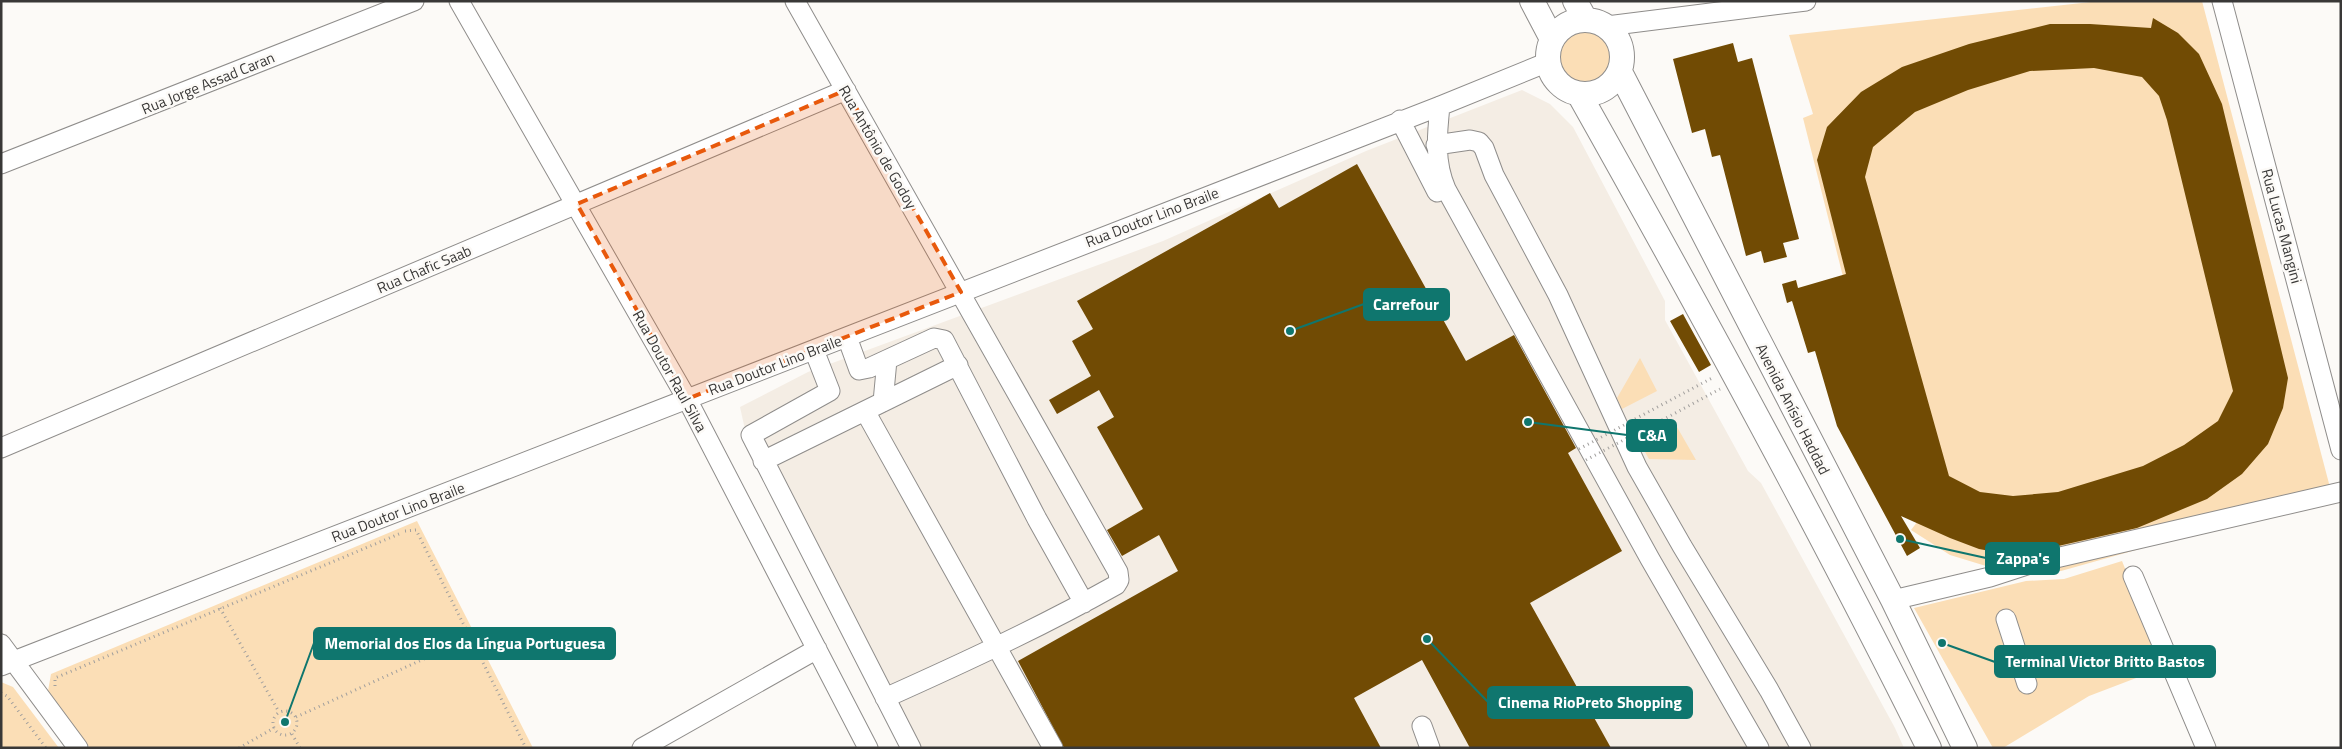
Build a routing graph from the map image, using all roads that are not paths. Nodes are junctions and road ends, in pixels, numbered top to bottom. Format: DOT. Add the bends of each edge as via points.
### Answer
graph roads {
  1 [pos="414,1"];
  2 [pos="459,1"];
  3 [pos="795,1"];
  4 [pos="1532,1"];
  5 [pos="1806,1"];
  6 [pos="2222,1"];
  7 [pos="1580,10"];
  8 [pos="1620,29"];
  9 [pos="1552,39"];
  10 [pos="1548,62"];
  11 [pos="1620,72"];
  12 [pos="846,90"];
  13 [pos="1579,94"];
  14 [pos="1440,106"];
  15 [pos="1400,120"];
  16 [pos="1436,145"];
  17 [pos="1,164"];
  18 [pos="1438,192"];
  19 [pos="577,204"];
  20 [pos="961,292"];
  21 [pos="846,337"];
  22 [pos="814,350"];
  23 [pos="887,360"];
  24 [pos="958,366"];
  25 [pos="687,399"];
  26 [pos="883,402"];
  27 [pos="865,411"];
  28 [pos="1,448"];
  29 [pos="2341,450"];
  30 [pos="763,461"];
  31 [pos="2341,492"];
  32 [pos="2133,576"];
  33 [pos="1889,594"];
  34 [pos="1084,603"];
  35 [pos="1858,603"];
  36 [pos="2006,619"];
  37 [pos="1,644"];
  38 [pos="997,648"];
  39 [pos="817,649"];
  40 [pos="7,664"];
  41 [pos="2028,684"];
  42 [pos="885,698"];
  43 [pos="1422,726"];
  44 [pos="78,748"];
  45 [pos="642,748"];
  46 [pos="868,748"];
  47 [pos="911,748"];
  48 [pos="1053,748"];
  49 [pos="1430,748"];
  50 [pos="1759,748"];
  51 [pos="1801,748"];
  52 [pos="1929,748"];
  53 [pos="1965,748"];
  54 [pos="2206,748"];
  1 -- 17 [label="street, Rua Jorge Assad Caran"];
  2 -- 19 [label="street, Rua Doutor Raul Silva"];
  3 -- 12 [label="street, Rua Antônio de Godoy"];
  4 -- 9 [label="main road"];
  5 -- 8 [label="street"];
  6 -- 29 [label="street, Rua Lucas Mangini"];
  7 -- 8 [label="main road"];
  7 -- 9 [label="main road" via="1572,22"];
  8 -- 11 [label="main road" via="1623,50"];
  9 -- 10 [label="main road"];
  10 -- 13 [label="main road" via="1558,83"];
  10 -- 14 [label="street, Rua Doutor Lino Braile"];
  11 -- 13 [label="main road" via="1603,90"];
  11 -- 33 [label="main road, Avenida Anísio Haddad"];
  12 -- 19 [label="street, Rua Chafic Saab"];
  12 -- 20 [label="street, Rua Antônio de Godoy"];
  13 -- 35 [label="main road"];
  14 -- 15 [label="street, Rua Doutor Lino Braile"];
  14 -- 16 [label="street"];
  15 -- 18 [label="street"];
  15 -- 20 [label="street, Rua Doutor Lino Braile"];
  16 -- 50 [label="street" via="1446,189 1650,559"];
  16 -- 51 [label="street" via="1470,140 1479,142 1484,148 1494,175 1558,295 1637,467"];
  19 -- 25 [label="street, Rua Doutor Raul Silva"];
  19 -- 28 [label="street, Rua Chafic Saab"];
  20 -- 21 [label="street, Rua Doutor Lino Braile"];
  20 -- 34 [label="street, Rua Antônio de Godoy" via="1118,572 1116,585"];
  21 -- 22 [label="street, Rua Doutor Lino Braile"];
  21 -- 23 [label="street" via="859,370"];
  22 -- 25 [label="street, Rua Doutor Lino Braile"];
  22 -- 30 [label="street" via="830,391 751,435"];
  23 -- 24 [label="street" via="934,338 944,340"];
  23 -- 26 [label="street"];
  24 -- 26 [label="street"];
  24 -- 34 [label="street"];
  25 -- 39 [label="street, Rua Doutor Raul Silva"];
  25 -- 40 [label="street, Rua Doutor Lino Braile"];
  26 -- 27 [label="street"];
  27 -- 30 [label="street"];
  27 -- 38 [label="street"];
  30 -- 42 [label="street"];
  31 -- 33 [label="street" via="2030,564 1990,577"];
  32 -- 54 [label="street"];
  33 -- 35 [label="main road"];
  33 -- 53 [label="main road, Avenida Anísio Haddad"];
  34 -- 38 [label="street"];
  35 -- 52 [label="main road"];
  36 -- 41 [label="street"];
  37 -- 40 [label="street"];
  38 -- 42 [label="street"];
  38 -- 48 [label="street"];
  39 -- 45 [label="street"];
  39 -- 46 [label="street, Rua Doutor Raul Silva"];
  40 -- 44 [label="street"];
  42 -- 47 [label="street"];
  43 -- 49 [label="street"];
}
